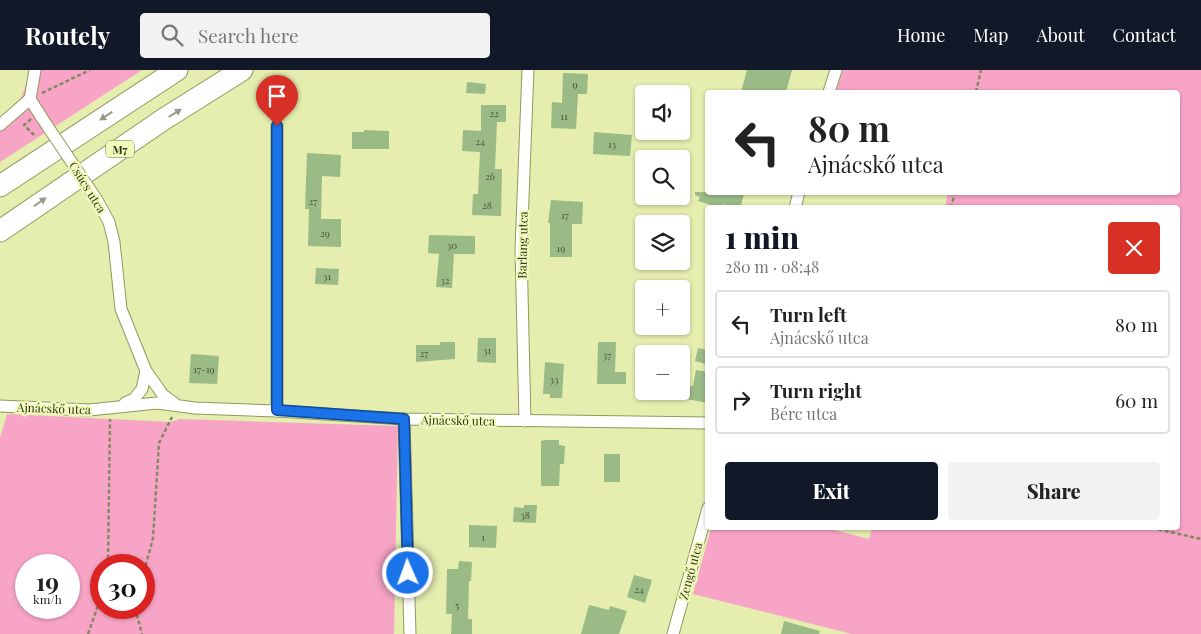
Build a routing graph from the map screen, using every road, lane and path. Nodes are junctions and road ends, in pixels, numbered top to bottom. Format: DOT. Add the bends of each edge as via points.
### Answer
graph roads {
  1 [pos="34,70"];
  2 [pos="90,70"];
  3 [pos="176,70"];
  4 [pos="242,70"];
  5 [pos="528,70"];
  6 [pos="836,70"];
  7 [pos="981,70"];
  8 [pos="830,90"];
  9 [pos="976,90"];
  10 [pos="30,99"];
  11 [pos="37,118"];
  12 [pos="0,125"];
  13 [pos="277,126"];
  14 [pos="34,135"];
  15 [pos="0,186"];
  16 [pos="0,231"];
  17 [pos="146,370"];
  18 [pos="122,405"];
  19 [pos="178,405"];
  20 [pos="0,406"];
  21 [pos="110,408"];
  22 [pos="277,410"];
  23 [pos="404,419"];
  24 [pos="525,421"];
  25 [pos="705,423"];
  26 [pos="705,519"];
  27 [pos="1161,530"];
  28 [pos="1201,539"];
  29 [pos="108,554"];
  30 [pos="149,554"];
  31 [pos="94,619"];
  32 [pos="138,619"];
  33 [pos="88,634"];
  34 [pos="142,634"];
  35 [pos="410,634"];
  36 [pos="674,634"];
  1 -- 10 [label="street"];
  2 -- 10 [label="path"];
  3 -- 15 [label="highway, one-way"];
  16 -- 4 [label="highway, M7, one-way"];
  5 -- 24 [label="street, Barlang utca" via="521,249"];
  6 -- 8 [label="street"];
  7 -- 9 [label="path"];
  10 -- 11 [label="street, Csúcs utca"];
  10 -- 12 [label="street"];
  11 -- 14 [label="path" via="24,125"];
  11 -- 17 [label="street, Csúcs utca, bridge" via="97,200 109,222 121,308"];
  13 -- 22 [label="street"];
  17 -- 18 [label="street" via="142,389 134,399"];
  17 -- 19 [label="street, Csúcs utca" via="163,395"];
  18 -- 19 [label="street, Ajnácskő utca" via="158,402"];
  18 -- 21 [label="street, Ajnácskő utca"];
  19 -- 22 [label="street, Ajnácskő utca"];
  19 -- 30 [label="path" via="159,443 153,538"];
  20 -- 21 [label="street, Ajnácskő utca" via="69,410"];
  21 -- 29 [label="path"];
  22 -- 23 [label="street, Ajnácskő utca"];
  23 -- 24 [label="street, Ajnácskő utca"];
  23 -- 35 [label="street"];
  24 -- 25 [label="street, Ajnácskő utca"];
  26 -- 36 [label="street, Zengő utca"];
  27 -- 28 [label="path"];
  31 -- 33 [label="path"];
  32 -- 34 [label="path"];
}
